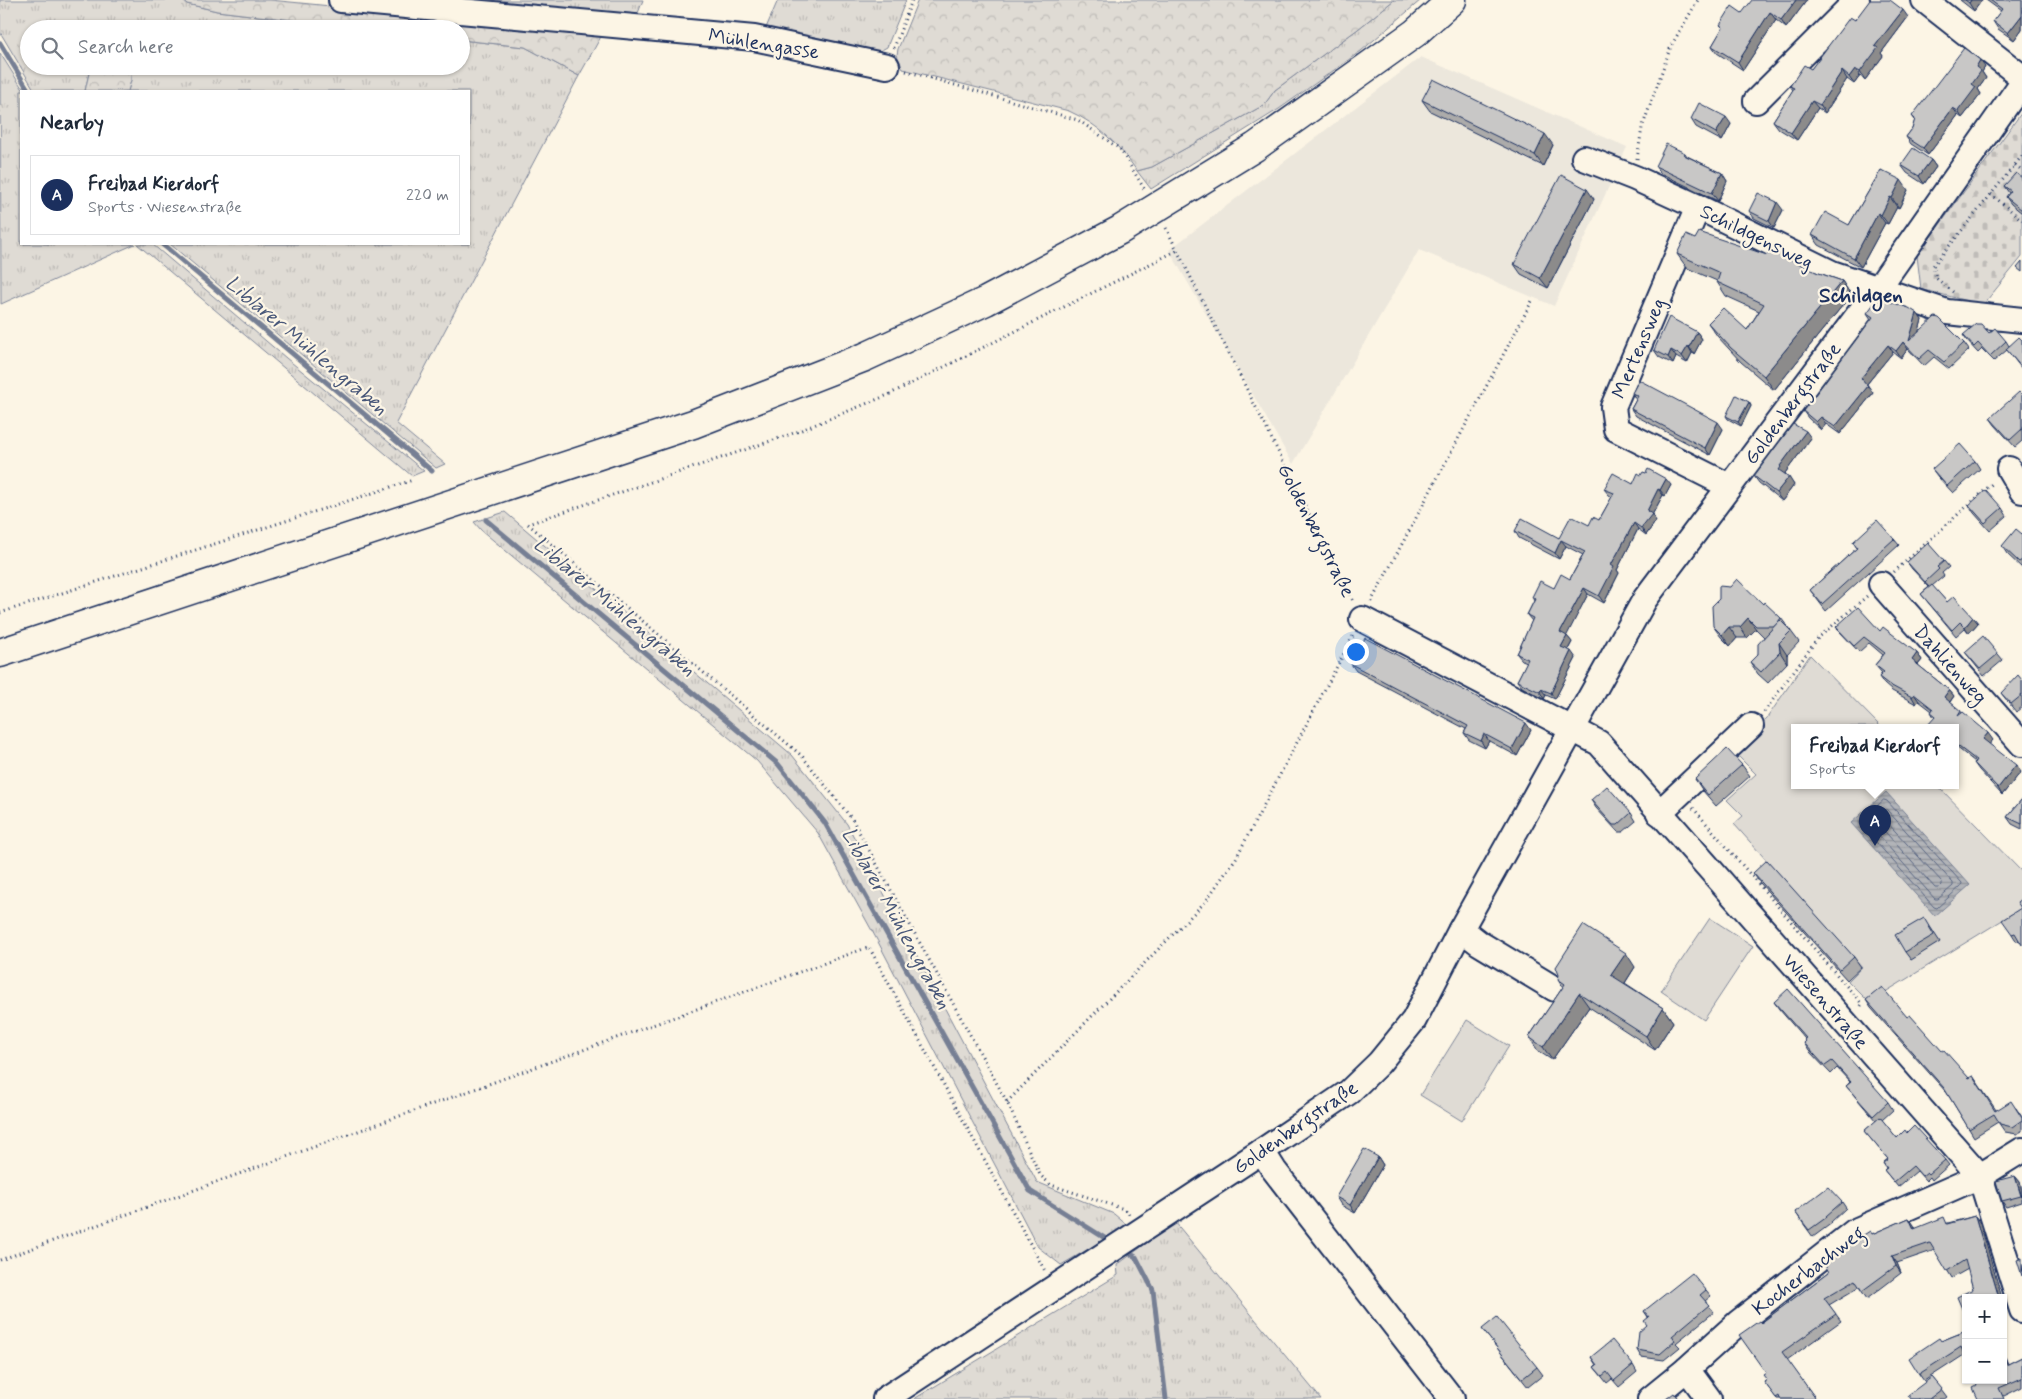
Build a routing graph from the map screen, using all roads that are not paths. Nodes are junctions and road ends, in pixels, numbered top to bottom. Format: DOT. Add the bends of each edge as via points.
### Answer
graph roads {
  1 [pos="341,0"];
  2 [pos="1452,0"];
  3 [pos="1857,0"];
  4 [pos="1924,0"];
  5 [pos="887,66"];
  6 [pos="2022,77"];
  7 [pos="2022,83"];
  8 [pos="1756,101"];
  9 [pos="1584,158"];
  10 [pos="1698,207"];
  11 [pos="1878,290"];
  12 [pos="2022,320"];
  13 [pos="2009,469"];
  14 [pos="1729,486"];
  15 [pos="2022,492"];
  16 [pos="1881,584"];
  17 [pos="1362,619"];
  18 [pos="0,653"];
  19 [pos="1751,726"];
  20 [pos="1572,730"];
  21 [pos="2022,744"];
  22 [pos="1659,812"];
  23 [pos="1462,929"];
  24 [pos="1555,989"];
  25 [pos="2022,1150"];
  26 [pos="1262,1151"];
  27 [pos="1980,1176"];
  28 [pos="2022,1310"];
  29 [pos="1687,1369"];
  30 [pos="885,1399"];
  31 [pos="1452,1399"];
  32 [pos="1650,1399"];
  33 [pos="1709,1399"];
  1 -- 5 [label="street, Mühlengasse" via="754,38"];
  2 -- 18 [label="main road" via="1415,33 1255,147 1120,230 986,301 865,357 693,424"];
  3 -- 8 [label="street"];
  4 -- 6 [label="street"];
  7 -- 11 [label="street, Goldenbergstraße"];
  9 -- 10 [label="street, Schildgensweg"];
  10 -- 11 [label="street, Schildgensweg" via="1832,273"];
  10 -- 14 [label="street, Mertensweg" via="1613,407 1616,429"];
  11 -- 12 [label="street, Schildgensweg" via="1947,312"];
  11 -- 14 [label="street, Goldenbergstraße"];
  13 -- 15 [label="street"];
  14 -- 20 [label="street, Goldenbergstraße" via="1645,599"];
  16 -- 21 [label="street, Dahlienweg"];
  17 -- 20 [label="street, Goldenbergstraße"];
  19 -- 22 [label="street"];
  20 -- 22 [label="street, Wiesenstraße" via="1599,743"];
  20 -- 23 [label="street, Goldenbergstraße"];
  22 -- 27 [label="street, Wiesenstraße"];
  23 -- 24 [label="street" via="1479,943"];
  23 -- 26 [label="street, Goldenbergstraße" via="1414,1020 1379,1063 1349,1092"];
  25 -- 27 [label="street, Kocherbachweg"];
  26 -- 30 [label="street, Goldenbergstraße"];
  26 -- 31 [label="street"];
  27 -- 28 [label="street, Wiesenstraße"];
  27 -- 29 [label="street, Kocherbachweg" via="1855,1231 1739,1322"];
  29 -- 32 [label="street, Kocherbachweg"];
  29 -- 33 [label="street"];
}
